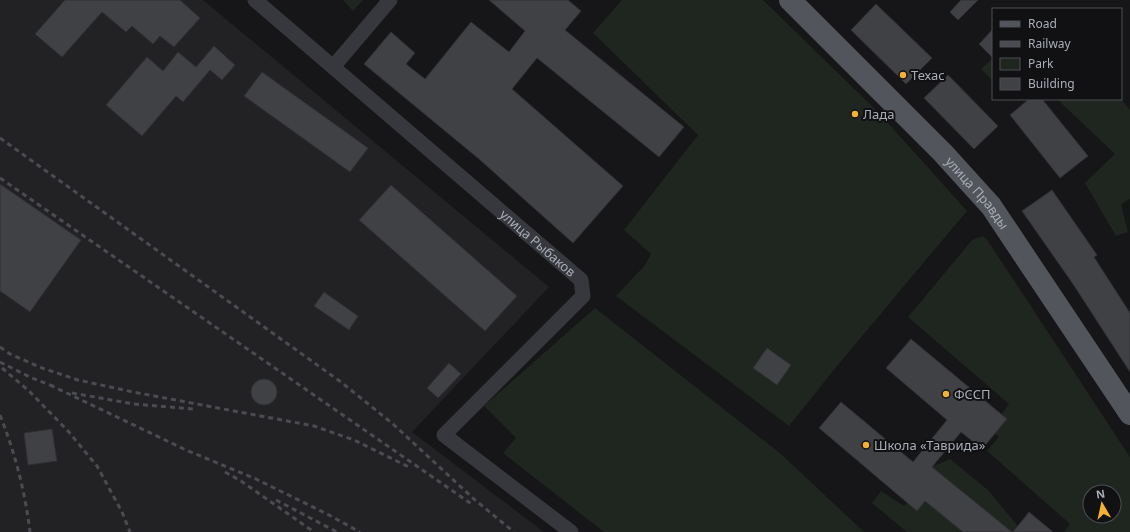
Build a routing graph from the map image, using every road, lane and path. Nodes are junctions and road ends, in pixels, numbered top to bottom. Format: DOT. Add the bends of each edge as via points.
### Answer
graph roads {
  1 [pos="255,0"];
  2 [pos="390,0"];
  3 [pos="790,0"];
  4 [pos="333,67"];
  5 [pos="1130,414"];
  6 [pos="571,532"];
  1 -- 4 [label="street"];
  2 -- 4 [label="street"];
  3 -- 5 [label="main road, улица Правды" via="943,153 991,206"];
  4 -- 6 [label="street, улица Рыбаков" via="581,280 583,296 444,435"];
}
